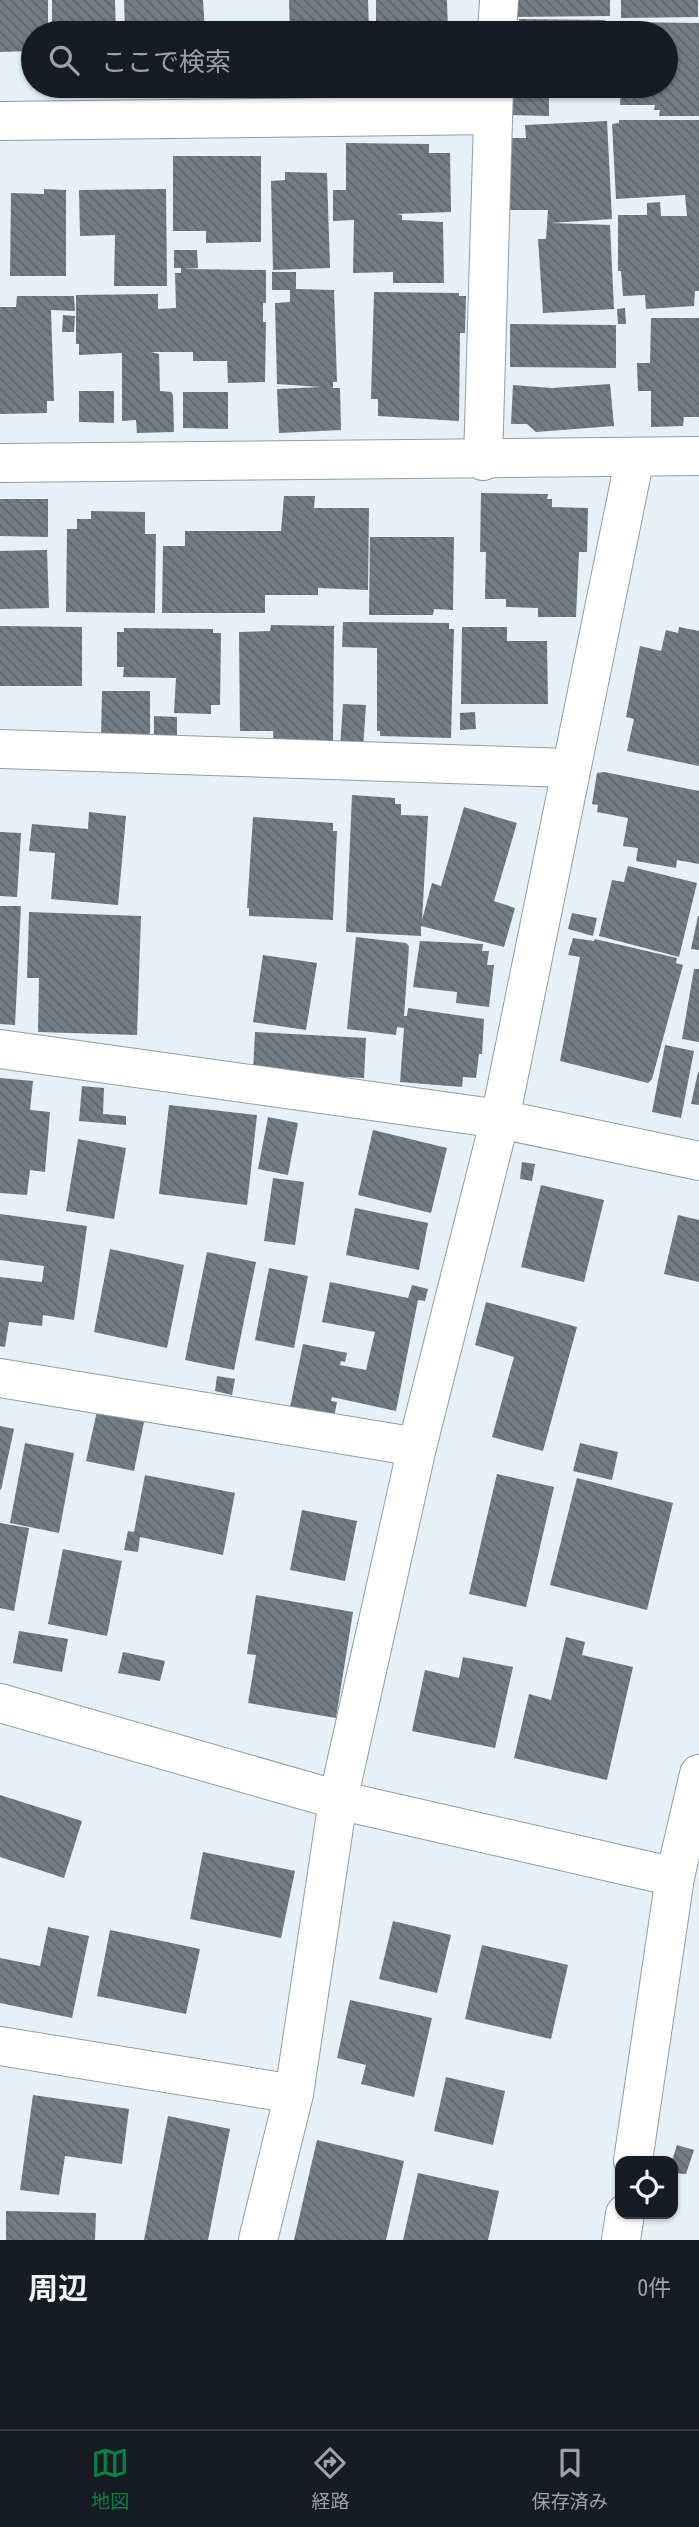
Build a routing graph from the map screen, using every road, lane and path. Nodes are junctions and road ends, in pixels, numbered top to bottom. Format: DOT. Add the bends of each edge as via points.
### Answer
graph roads {
  1 [pos="499,0"];
  2 [pos="498,21"];
  3 [pos="493,101"];
  4 [pos="0,121"];
  5 [pos="699,456"];
  6 [pos="635,457"];
  7 [pos="483,461"];
  8 [pos="0,463"];
  9 [pos="0,749"];
  10 [pos="570,768"];
  11 [pos="0,1049"];
  12 [pos="500,1119"];
  13 [pos="699,1161"];
  14 [pos="0,1378"];
  15 [pos="417,1447"];
  16 [pos="0,1703"];
  17 [pos="699,1774"];
  18 [pos="338,1800"];
  19 [pos="686,1854"];
  20 [pos="0,2046"];
  21 [pos="294,2094"];
  22 [pos="634,2156"];
  23 [pos="624,2219"];
  24 [pos="258,2240"];
  25 [pos="621,2240"];
  1 -- 2 [label="street"];
  3 -- 4 [label="street"];
  3 -- 7 [label="street"];
  5 -- 6 [label="street"];
  6 -- 7 [label="street"];
  6 -- 10 [label="street"];
  7 -- 8 [label="street"];
  9 -- 10 [label="street"];
  10 -- 12 [label="street"];
  11 -- 12 [label="street"];
  12 -- 13 [label="street"];
  12 -- 15 [label="street"];
  14 -- 15 [label="street"];
  15 -- 18 [label="street"];
  16 -- 18 [label="street"];
  17 -- 19 [label="street"];
  18 -- 19 [label="street"];
  18 -- 21 [label="street"];
  19 -- 22 [label="street"];
  20 -- 21 [label="street"];
  21 -- 24 [label="street"];
  23 -- 25 [label="street"];
}
